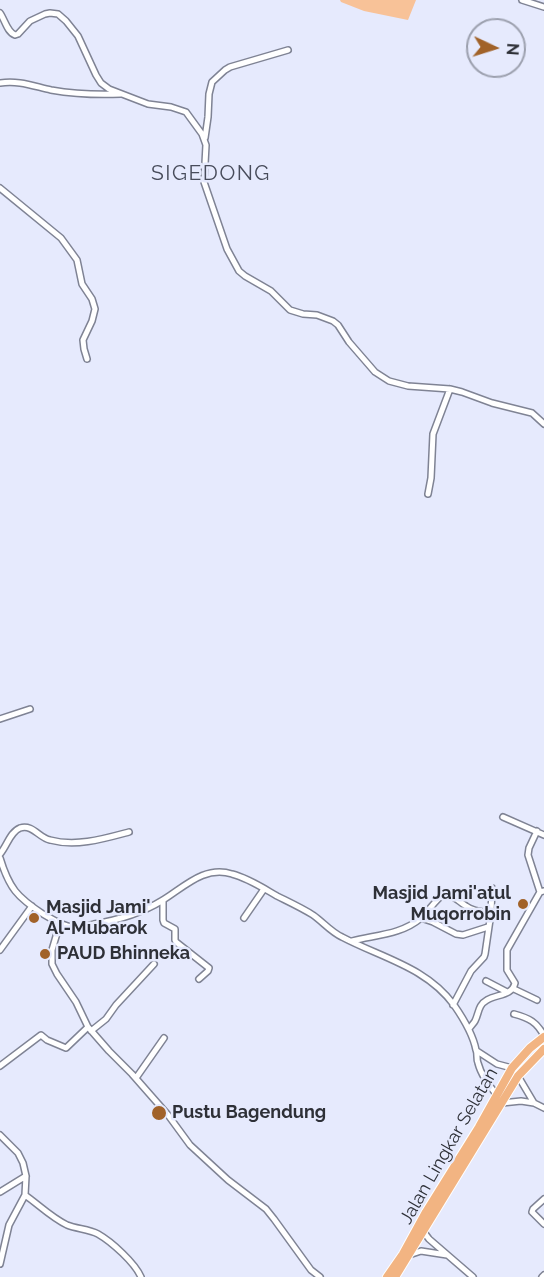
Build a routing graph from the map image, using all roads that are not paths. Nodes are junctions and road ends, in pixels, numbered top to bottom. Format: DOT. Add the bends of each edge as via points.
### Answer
graph roads {
  1 [pos="522,0"];
  2 [pos="544,7"];
  3 [pos="0,13"];
  4 [pos="288,50"];
  5 [pos="0,82"];
  6 [pos="123,93"];
  7 [pos="205,140"];
  8 [pos="0,188"];
  9 [pos="87,359"];
  10 [pos="450,389"];
  11 [pos="544,424"];
  12 [pos="428,495"];
  13 [pos="30,709"];
  14 [pos="0,719"];
  15 [pos="503,817"];
  16 [pos="537,831"];
  17 [pos="129,832"];
  18 [pos="544,835"];
  19 [pos="0,856"];
  20 [pos="492,888"];
  21 [pos="264,889"];
  22 [pos="542,891"];
  23 [pos="163,900"];
  24 [pos="32,906"];
  25 [pos="490,913"];
  26 [pos="244,918"];
  27 [pos="421,918"];
  28 [pos="60,923"];
  29 [pos="488,927"];
  30 [pos="350,941"];
  31 [pos="0,950"];
  32 [pos="154,964"];
  33 [pos="199,979"];
  34 [pos="486,981"];
  35 [pos="511,991"];
  36 [pos="537,1000"];
  37 [pos="453,1005"];
  38 [pos="514,1014"];
  39 [pos="90,1029"];
  40 [pos="469,1029"];
  41 [pos="544,1036"];
  42 [pos="164,1038"];
  43 [pos="544,1049"];
  44 [pos="477,1051"];
  45 [pos="0,1066"];
  46 [pos="512,1068"];
  47 [pos="518,1076"];
  48 [pos="136,1077"];
  49 [pos="496,1094"];
  50 [pos="502,1103"];
  51 [pos="534,1103"];
  52 [pos="544,1108"];
  53 [pos="0,1136"];
  54 [pos="26,1176"];
  55 [pos="451,1179"];
  56 [pos="0,1192"];
  57 [pos="25,1195"];
  58 [pos="544,1199"];
  59 [pos="544,1224"];
  60 [pos="423,1232"];
  61 [pos="429,1239"];
  62 [pos="421,1251"];
  63 [pos="409,1255"];
  64 [pos="449,1255"];
  65 [pos="0,1264"];
  66 [pos="141,1277"];
  67 [pos="320,1277"];
  68 [pos="387,1277"];
  69 [pos="395,1277"];
  70 [pos="473,1277"];
  1 -- 2 [label="street"];
  3 -- 6 [label="street" via="15,35 45,14 61,16 78,36 98,80"];
  4 -- 7 [label="street" via="230,67 212,82"];
  5 -- 6 [label="street" via="16,81 78,94"];
  6 -- 7 [label="street" via="148,104 186,112"];
  7 -- 10 [label="street" via="204,182 227,249 239,270 271,291 290,310 333,321 375,372 388,381"];
  8 -- 9 [label="street" via="56,232 78,260 82,284 95,309 83,340"];
  10 -- 11 [label="street" via="528,411"];
  10 -- 12 [label="street" via="433,434"];
  13 -- 14 [label="street"];
  15 -- 16 [label="street"];
  16 -- 18 [label="street"];
  16 -- 22 [label="street" via="529,848 529,859"];
  17 -- 19 [label="street" via="81,843 49,840 25,827 13,833"];
  19 -- 24 [label="street" via="11,886"];
  20 -- 25 [label="street"];
  21 -- 23 [label="street" via="233,874 216,872 199,876"];
  21 -- 26 [label="street"];
  21 -- 30 [label="street"];
  22 -- 35 [label="street" via="507,950 507,970 515,983"];
  23 -- 28 [label="street" via="109,922 76,927"];
  23 -- 33 [label="street" via="163,920 175,929 176,942 209,968"];
  24 -- 28 [label="street"];
  24 -- 31 [label="street"];
  25 -- 27 [label="street" via="472,909 444,894"];
  25 -- 29 [label="street"];
  27 -- 29 [label="street" via="463,935"];
  27 -- 30 [label="street" via="390,934"];
  28 -- 39 [label="street" via="52,964"];
  29 -- 37 [label="street" via="484,957 471,971"];
  30 -- 37 [label="street" via="418,973"];
  32 -- 39 [label="street" via="106,1019"];
  34 -- 35 [label="street"];
  35 -- 36 [label="street"];
  35 -- 40 [label="street" via="485,1001"];
  37 -- 40 [label="street"];
  38 -- 41 [label="street" via="533,1021"];
  39 -- 45 [label="street" via="66,1048 41,1035"];
  39 -- 48 [label="street"];
  40 -- 44 [label="street"];
  41 -- 46 [label="highway, Jalan Lingkar Selatan"];
  42 -- 48 [label="street"];
  43 -- 47 [label="highway, Jalan Lingkar Selatan"];
  44 -- 46 [label="street"];
  44 -- 49 [label="street" via="482,1073"];
  46 -- 49 [label="highway, Jalan Lingkar Selatan"];
  47 -- 50 [label="highway, Jalan Lingkar Selatan"];
  47 -- 51 [label="street"];
  48 -- 67 [label="street" via="190,1145 270,1214"];
  49 -- 55 [label="highway, Jalan Lingkar Selatan"];
  50 -- 51 [label="street"];
  50 -- 55 [label="highway, Jalan Lingkar Selatan"];
  51 -- 52 [label="street"];
  53 -- 54 [label="street" via="18,1153"];
  54 -- 56 [label="street"];
  54 -- 57 [label="street"];
  55 -- 60 [label="highway, Jalan Lingkar Selatan"];
  55 -- 68 [label="highway, Jalan Lingkar Selatan"];
  57 -- 65 [label="street" via="9,1225"];
  57 -- 66 [label="street" via="65,1224 98,1234"];
  58 -- 59 [label="street" via="532,1212"];
  60 -- 61 [label="street"];
  60 -- 63 [label="highway, Jalan Lingkar Selatan"];
  61 -- 62 [label="street"];
  61 -- 64 [label="street"];
  62 -- 63 [label="street"];
  62 -- 64 [label="street"];
  63 -- 69 [label="highway, Jalan Lingkar Selatan"];
  64 -- 70 [label="street"];
}
